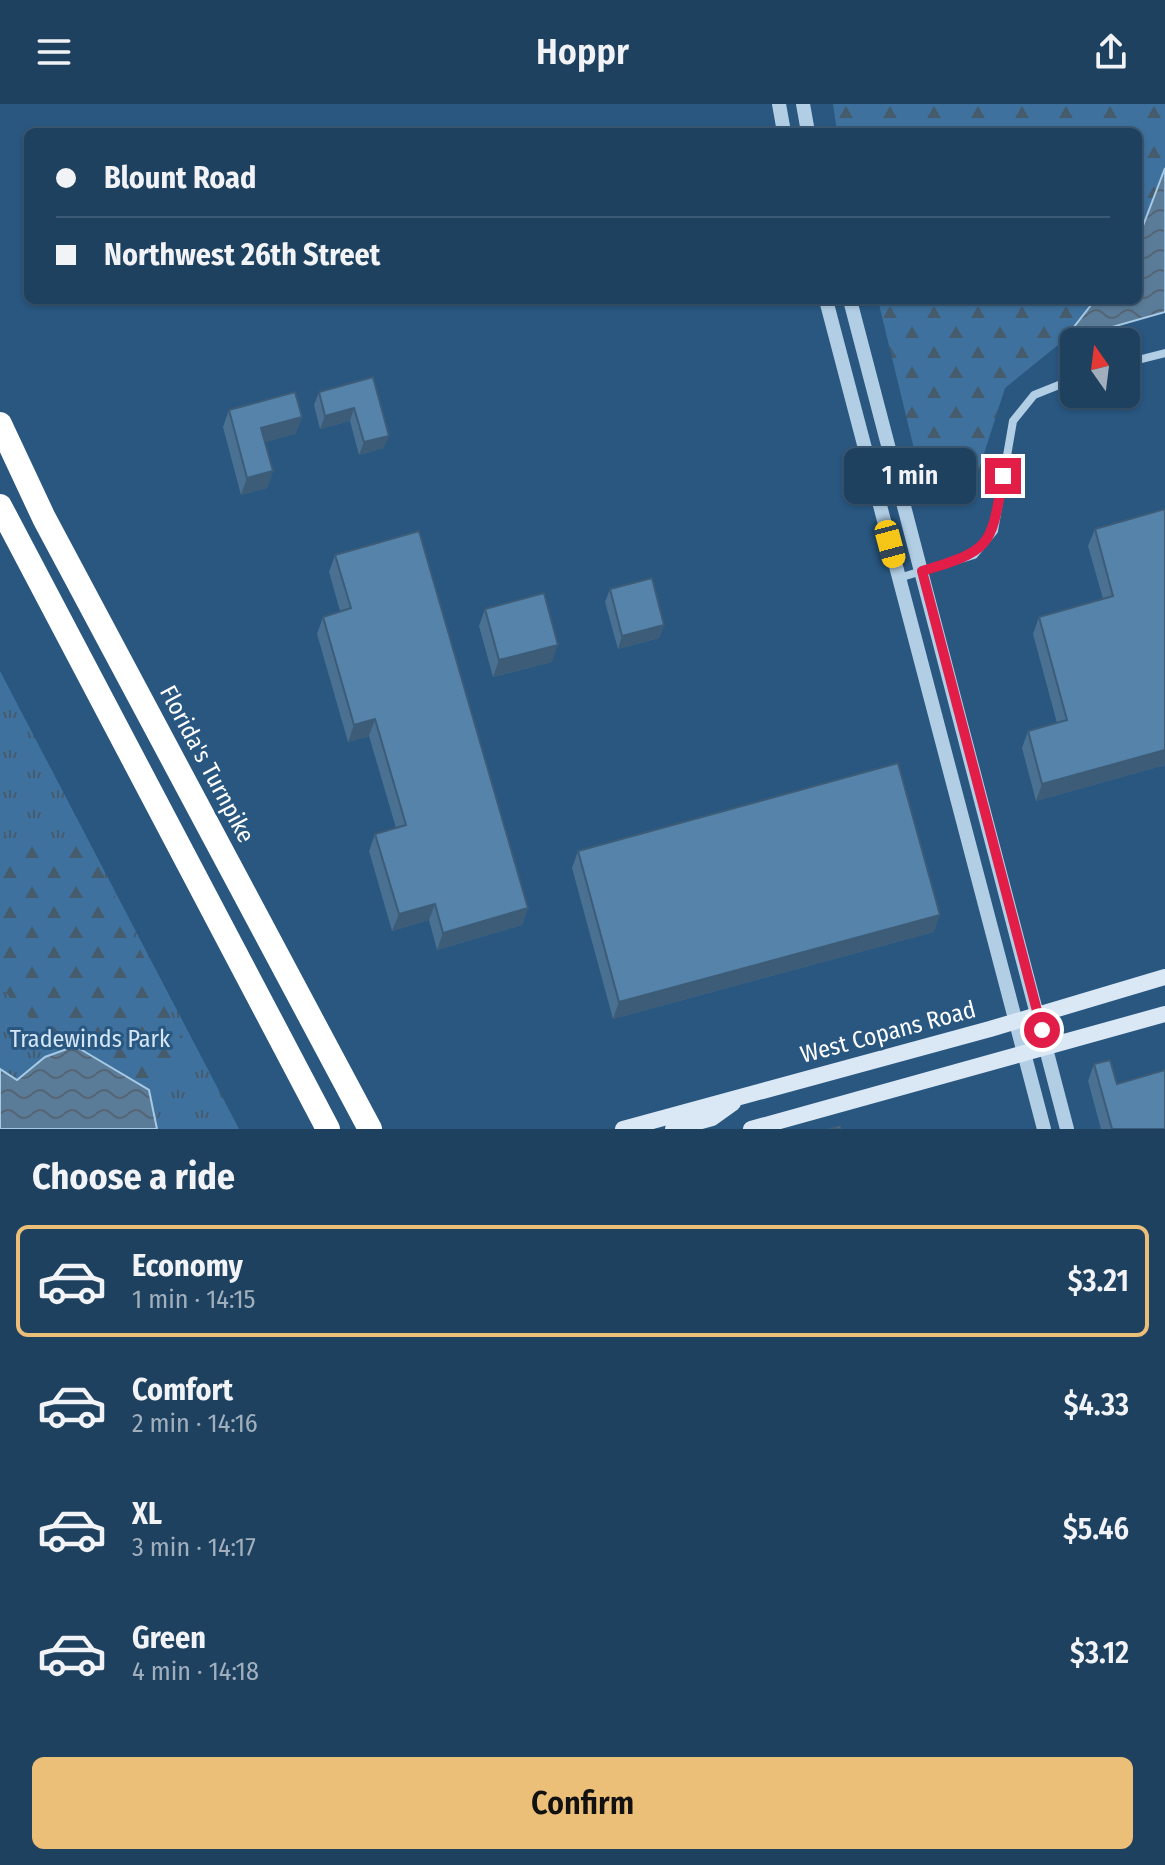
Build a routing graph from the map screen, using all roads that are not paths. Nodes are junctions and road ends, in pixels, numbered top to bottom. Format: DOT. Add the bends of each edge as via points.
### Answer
graph roads {
  1 [pos="779,104"];
  2 [pos="803,104"];
  3 [pos="783,128"];
  4 [pos="807,128"];
  5 [pos="827,304"];
  6 [pos="851,304"];
  7 [pos="1165,353"];
  8 [pos="1140,359"];
  9 [pos="1060,385"];
  10 [pos="0,424"];
  11 [pos="0,506"];
  12 [pos="922,571"];
  13 [pos="899,578"];
  14 [pos="1165,977"];
  15 [pos="1038,1014"];
  16 [pos="1165,1014"];
  17 [pos="1016,1021"];
  18 [pos="1045,1047"];
  19 [pos="1024,1052"];
  20 [pos="744,1095"];
  21 [pos="328,1129"];
  22 [pos="370,1129"];
  23 [pos="623,1129"];
  24 [pos="673,1129"];
  25 [pos="751,1129"];
  26 [pos="1044,1129"];
  27 [pos="1067,1129"];
  1 -- 3 [label="street"];
  2 -- 4 [label="street"];
  5 -- 13 [label="street"];
  6 -- 12 [label="street"];
  7 -- 8 [label="street"];
  9 -- 12 [label="street" via="1034,395 1013,421 994,531 974,555"];
  10 -- 22 [label="highway, Florida's Turnpike" via="44,518"];
  11 -- 21 [label="highway"];
  12 -- 13 [label="street"];
  12 -- 15 [label="street"];
  13 -- 17 [label="street"];
  14 -- 15 [label="main road, West Copans Road"];
  15 -- 17 [label="main road, West Copans Road"];
  15 -- 18 [label="street"];
  16 -- 18 [label="main road"];
  17 -- 19 [label="street"];
  17 -- 20 [label="main road, West Copans Road"];
  18 -- 19 [label="main road"];
  18 -- 27 [label="street"];
  19 -- 25 [label="main road"];
  19 -- 26 [label="street"];
  20 -- 23 [label="main road, West Copans Road"];
  20 -- 24 [label="main road" via="712,1118"];
}
